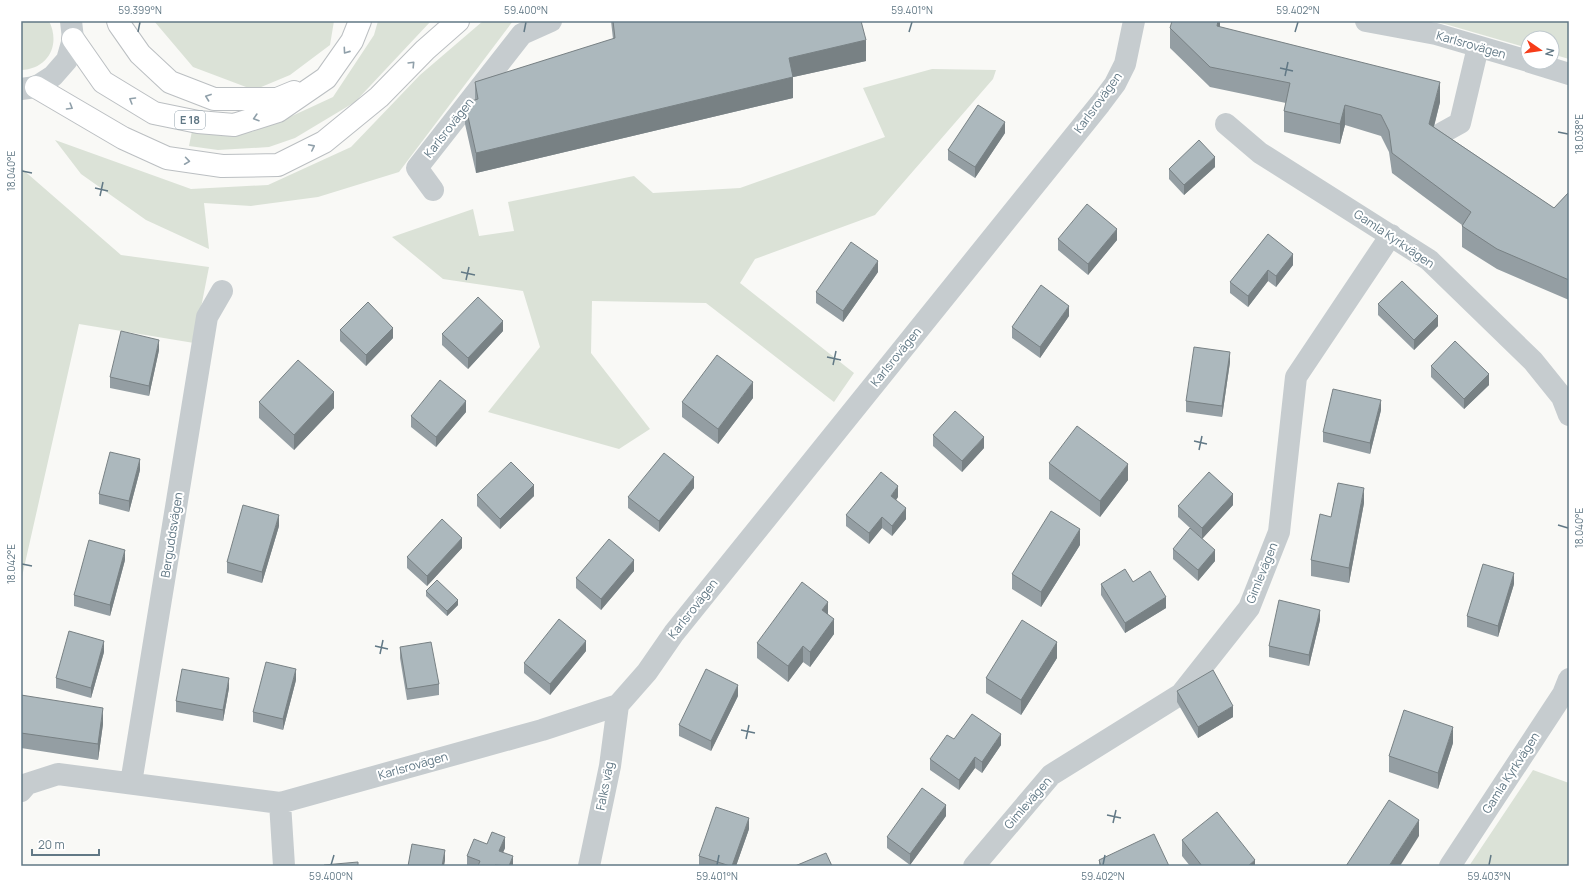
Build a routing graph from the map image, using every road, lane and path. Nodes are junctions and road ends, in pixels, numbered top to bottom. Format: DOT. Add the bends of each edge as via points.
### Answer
graph roads {
  1 [pos="118,21"];
  2 [pos="360,21"];
  3 [pos="458,21"];
  4 [pos="551,21"];
  5 [pos="1134,21"];
  6 [pos="1366,21"];
  7 [pos="72,26"];
  8 [pos="1478,47"];
  9 [pos="1520,59"];
  10 [pos="1556,70"];
  11 [pos="1569,74"];
  12 [pos="326,78"];
  13 [pos="29,88"];
  14 [pos="1226,124"];
  15 [pos="1442,133"];
  16 [pos="433,190"];
  17 [pos="1391,235"];
  18 [pos="222,291"];
  19 [pos="1569,415"];
  20 [pos="1569,679"];
  21 [pos="618,705"];
  22 [pos="131,783"];
  23 [pos="21,791"];
  24 [pos="280,804"];
  25 [pos="284,866"];
  26 [pos="589,866"];
  27 [pos="974,866"];
  28 [pos="1450,866"];
  12 -- 1 [label="highway, E 18, one-way" via="277,98 214,99 170,82 140,54"];
  2 -- 12 [label="highway, E 18, one-way" via="352,41"];
  13 -- 3 [label="highway, one-way" via="122,138 167,158 222,166 278,165 324,142 379,97"];
  4 -- 16 [label="street, Karlsrovägen" via="522,34 417,168"];
  5 -- 21 [label="street, Karlsrovägen" via="1125,64 1115,84 1100,104"];
  6 -- 8 [label="street, Karlsrovägen" via="1436,34"];
  12 -- 7 [label="highway, E 18, one-way" via="278,111 234,125 198,122 154,113 103,82"];
  7 -- 13 [label="street" via="67,60 53,76"];
  8 -- 9 [label="street, Karlsrovägen"];
  8 -- 15 [label="street" via="1460,122"];
  10 -- 11 [label="street, Karlsrovägen"];
  14 -- 17 [label="street, Gamla Kyrkvägen" via="1260,153"];
  17 -- 19 [label="street, Gamla Kyrkvägen" via="1429,260 1532,361 1562,397"];
  17 -- 27 [label="street, Gimlevägen" via="1296,377 1279,532 1249,608 1181,694 1052,775"];
  18 -- 22 [label="street, Berguddsvägen" via="207,317"];
  20 -- 28 [label="street, Gamla Kyrkvägen" via="1563,694"];
  21 -- 24 [label="street, Karlsrovägen" via="542,730"];
  21 -- 26 [label="street, Falks väg" via="610,766"];
  22 -- 23 [label="street, Karlsrovägen" via="58,774 27,784"];
  22 -- 24 [label="street, Karlsrovägen"];
  24 -- 25 [label="street"];
}
